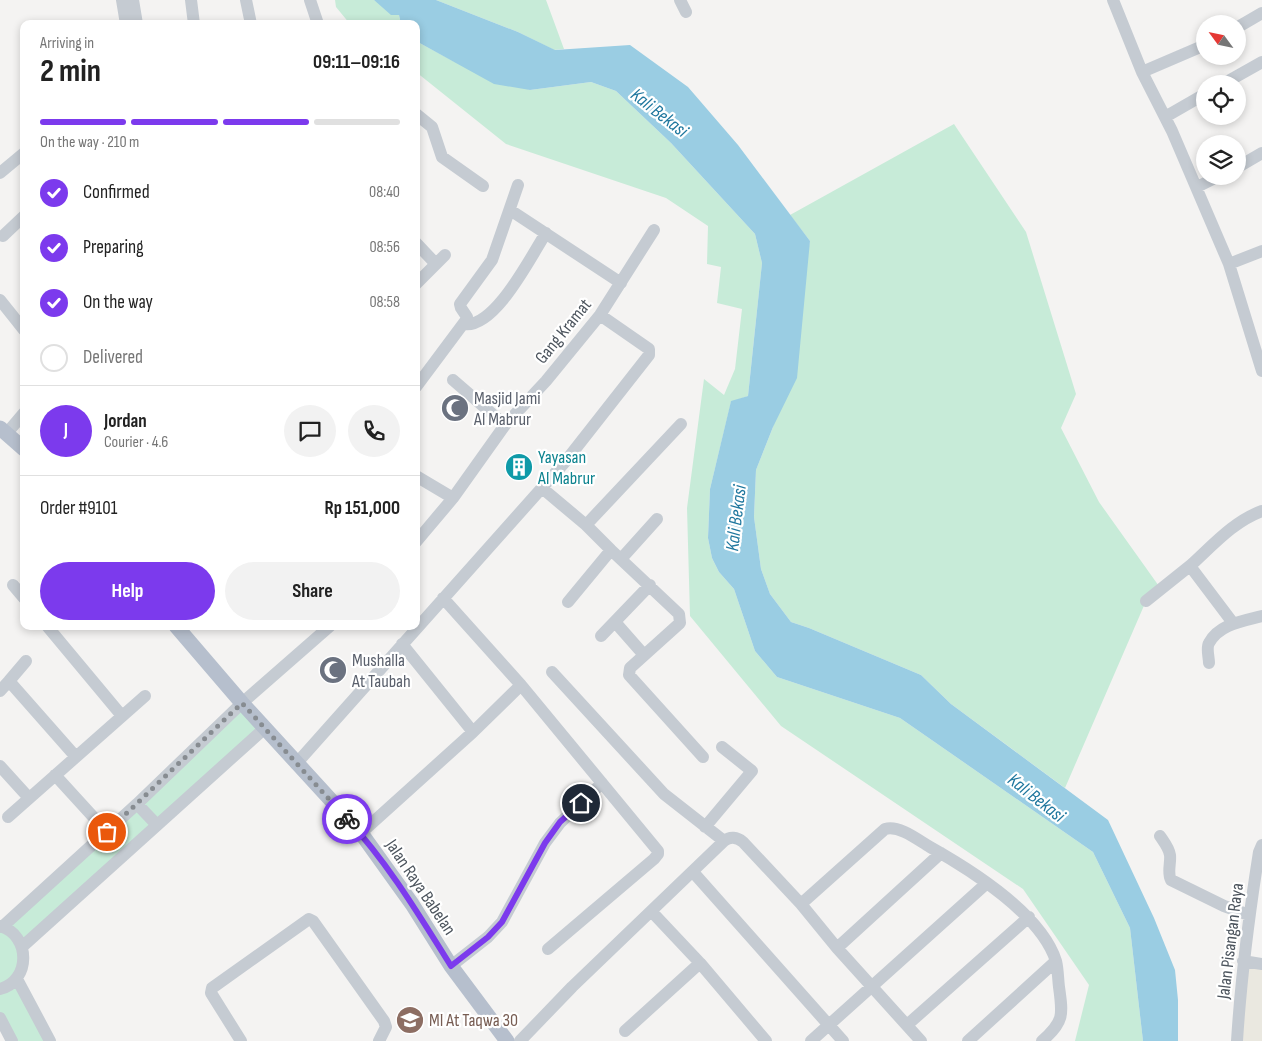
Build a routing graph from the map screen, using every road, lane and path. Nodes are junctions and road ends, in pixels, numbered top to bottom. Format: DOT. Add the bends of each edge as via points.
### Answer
graph roads {
  1 [pos="122,0"];
  2 [pos="133,0"];
  3 [pos="191,0"];
  4 [pos="246,0"];
  5 [pos="310,0"];
  6 [pos="680,0"];
  7 [pos="1113,0"];
  8 [pos="686,12"];
  9 [pos="1262,15"];
  10 [pos="125,20"];
  11 [pos="136,20"];
  12 [pos="194,20"];
  13 [pos="250,20"];
  14 [pos="317,20"];
  15 [pos="1246,23"];
  16 [pos="1196,49"];
  17 [pos="1262,62"];
  18 [pos="1142,72"];
  19 [pos="1239,75"];
  20 [pos="1196,99"];
  21 [pos="1165,117"];
  22 [pos="420,118"];
  23 [pos="1262,153"];
  24 [pos="20,156"];
  25 [pos="1246,162"];
  26 [pos="0,172"];
  27 [pos="1201,185"];
  28 [pos="483,186"];
  29 [pos="518,186"];
  30 [pos="1197,187"];
  31 [pos="510,210"];
  32 [pos="20,220"];
  33 [pos="654,230"];
  34 [pos="546,233"];
  35 [pos="3,236"];
  36 [pos="420,247"];
  37 [pos="1262,250"];
  38 [pos="1229,264"];
  39 [pos="420,280"];
  40 [pos="621,283"];
  41 [pos="0,300"];
  42 [pos="600,315"];
  43 [pos="464,324"];
  44 [pos="20,325"];
  45 [pos="1262,371"];
  46 [pos="453,380"];
  47 [pos="420,381"];
  48 [pos="20,416"];
  49 [pos="681,424"];
  50 [pos="505,425"];
  51 [pos="4,430"];
  52 [pos="20,445"];
  53 [pos="420,478"];
  54 [pos="542,488"];
  55 [pos="453,498"];
  56 [pos="1262,511"];
  57 [pos="657,519"];
  58 [pos="586,525"];
  59 [pos="420,537"];
  60 [pos="616,554"];
  61 [pos="1190,566"];
  62 [pos="14,585"];
  63 [pos="650,585"];
  64 [pos="20,593"];
  65 [pos="442,598"];
  66 [pos="1146,601"];
  67 [pos="568,602"];
  68 [pos="1262,616"];
  69 [pos="614,622"];
  70 [pos="420,623"];
  71 [pos="1233,623"];
  72 [pos="50,630"];
  73 [pos="185,630"];
  74 [pos="325,630"];
  75 [pos="414,630"];
  76 [pos="601,636"];
  77 [pos="402,644"];
  78 [pos="644,655"];
  79 [pos="26,661"];
  80 [pos="1209,663"];
  81 [pos="552,672"];
  82 [pos="521,685"];
  83 [pos="4,686"];
  84 [pos="145,696"];
  85 [pos="242,703"];
  86 [pos="122,716"];
  87 [pos="265,728"];
  88 [pos="473,732"];
  89 [pos="722,748"];
  90 [pos="76,757"];
  91 [pos="703,757"];
  92 [pos="296,764"];
  93 [pos="0,766"];
  94 [pos="55,775"];
  95 [pos="602,783"];
  96 [pos="29,798"];
  97 [pos="137,804"];
  98 [pos="8,816"];
  99 [pos="157,825"];
  100 [pos="705,827"];
  101 [pos="107,832"];
  102 [pos="360,833"];
  103 [pos="1160,836"];
  104 [pos="724,842"];
  105 [pos="1262,845"];
  106 [pos="941,853"];
  107 [pos="693,872"];
  108 [pos="987,884"];
  109 [pos="801,904"];
  110 [pos="652,912"];
  111 [pos="1249,915"];
  112 [pos="1029,917"];
  113 [pos="1,926"];
  114 [pos="22,946"];
  115 [pos="836,948"];
  116 [pos="548,949"];
  117 [pos="1056,961"];
  118 [pos="1243,961"];
  119 [pos="700,963"];
  120 [pos="1262,964"];
  121 [pos="451,966"];
  122 [pos="17,979"];
  123 [pos="872,986"];
  124 [pos="0,989"];
  125 [pos="0,1018"];
  126 [pos="829,1025"];
  127 [pos="907,1025"];
  128 [pos="625,1031"];
  129 [pos="12,1041"];
  130 [pos="50,1041"];
  131 [pos="241,1041"];
  132 [pos="379,1041"];
  133 [pos="507,1041"];
  134 [pos="520,1041"];
  135 [pos="766,1041"];
  136 [pos="811,1041"];
  137 [pos="843,1041"];
  138 [pos="921,1041"];
  139 [pos="968,1041"];
  140 [pos="1042,1041"];
  141 [pos="1237,1041"];
  1 -- 10 [label="street"];
  2 -- 11 [label="street"];
  3 -- 12 [label="street"];
  4 -- 13 [label="street"];
  5 -- 14 [label="street"];
  6 -- 8 [label="street"];
  7 -- 18 [label="street"];
  9 -- 15 [label="street"];
  16 -- 18 [label="street"];
  17 -- 19 [label="street"];
  18 -- 21 [label="street"];
  20 -- 21 [label="street"];
  21 -- 30 [label="street"];
  22 -- 28 [label="street" via="432,128 442,157"];
  23 -- 25 [label="street"];
  24 -- 26 [label="street"];
  27 -- 30 [label="street"];
  29 -- 31 [label="street"];
  30 -- 38 [label="street"];
  31 -- 34 [label="street"];
  31 -- 43 [label="street" via="489,265 460,304 467,317"];
  32 -- 35 [label="street"];
  33 -- 40 [label="street, Gang Kramat"];
  34 -- 40 [label="street"];
  34 -- 43 [label="street" via="500,304 480,321"];
  36 -- 39 [label="street" via="440,260"];
  37 -- 38 [label="street"];
  38 -- 45 [label="street"];
  40 -- 42 [label="street, Gang Kramat"];
  41 -- 44 [label="street"];
  42 -- 50 [label="street, Gang Kramat"];
  42 -- 54 [label="street" via="648,349 649,355"];
  43 -- 47 [label="street"];
  46 -- 50 [label="street"];
  48 -- 51 [label="street"];
  49 -- 58 [label="street"];
  50 -- 55 [label="street, Gang Kramat"];
  51 -- 52 [label="main road"];
  53 -- 55 [label="street"];
  54 -- 58 [label="street"];
  54 -- 65 [label="street"];
  55 -- 59 [label="street, Gang Kramat"];
  56 -- 61 [label="street" via="1232,528"];
  57 -- 60 [label="street"];
  58 -- 60 [label="street"];
  60 -- 63 [label="street"];
  60 -- 67 [label="street"];
  61 -- 66 [label="street"];
  61 -- 71 [label="street"];
  62 -- 64 [label="street"];
  63 -- 69 [label="street"];
  63 -- 78 [label="street" via="679,614 680,619 678,625"];
  65 -- 70 [label="street"];
  65 -- 82 [label="street"];
  68 -- 71 [label="street"];
  69 -- 76 [label="street"];
  69 -- 78 [label="street"];
  71 -- 80 [label="street" via="1215,634 1208,644"];
  72 -- 86 [label="street"];
  73 -- 85 [label="main road, Jalan Raya Babelan"];
  74 -- 85 [label="street"];
  75 -- 77 [label="street"];
  77 -- 88 [label="street"];
  77 -- 92 [label="street"];
  78 -- 91 [label="street" via="630,668 630,677"];
  79 -- 83 [label="street"];
  81 -- 100 [label="street" via="644,774"];
  82 -- 88 [label="street"];
  82 -- 95 [label="street"];
  83 -- 90 [label="street"];
  84 -- 86 [label="street"];
  85 -- 87 [label="main road, Jalan Raya Babelan"];
  85 -- 97 [label="street"];
  86 -- 90 [label="street"];
  87 -- 92 [label="main road, Jalan Raya Babelan"];
  87 -- 99 [label="street"];
  88 -- 102 [label="street"];
  89 -- 100 [label="street" via="752,771"];
  90 -- 94 [label="street"];
  92 -- 102 [label="main road, Jalan Raya Babelan"];
  93 -- 96 [label="street"];
  94 -- 96 [label="street"];
  94 -- 101 [label="street"];
  95 -- 116 [label="street" via="657,847 658,854"];
  95 -- 121 [label="street" via="560,822 502,922"];
  96 -- 98 [label="street"];
  97 -- 99 [label="street"];
  97 -- 101 [label="street"];
  99 -- 114 [label="street"];
  100 -- 104 [label="street"];
  101 -- 113 [label="street"];
  102 -- 121 [label="main road, Jalan Raya Babelan" via="412,904"];
  103 -- 111 [label="street" via="1168,850 1171,880"];
  104 -- 107 [label="street"];
  104 -- 109 [label="street" via="732,837 743,842"];
  105 -- 111 [label="street, Jalan Pisangan Raya"];
  106 -- 108 [label="street"];
  106 -- 109 [label="street" via="897,829 885,829"];
  106 -- 115 [label="street"];
  107 -- 110 [label="street"];
  107 -- 126 [label="street"];
  108 -- 112 [label="street"];
  108 -- 123 [label="street"];
  109 -- 115 [label="street"];
  110 -- 119 [label="street"];
  110 -- 134 [label="street"];
  111 -- 118 [label="street, Jalan Pisangan Raya"];
  112 -- 117 [label="street"];
  112 -- 127 [label="street"];
  113 -- 114 [label="street" via="14,934"];
  114 -- 122 [label="street" via="24,963"];
  115 -- 123 [label="street"];
  117 -- 139 [label="street"];
  117 -- 140 [label="street" via="1062,1013 1056,1028"];
  118 -- 120 [label="street"];
  118 -- 141 [label="street, Jalan Pisangan Raya"];
  119 -- 128 [label="street"];
  119 -- 135 [label="street"];
  121 -- 133 [label="main road, Jalan Raya Babelan"];
  122 -- 124 [label="street"];
  122 -- 130 [label="street"];
  123 -- 126 [label="street"];
  123 -- 127 [label="street"];
  125 -- 129 [label="street"];
  126 -- 136 [label="street"];
  126 -- 137 [label="street"];
  127 -- 138 [label="street"];
  131 -- 132 [label="street" via="211,993 212,988 309,918 384,1021 386,1027"];
}
